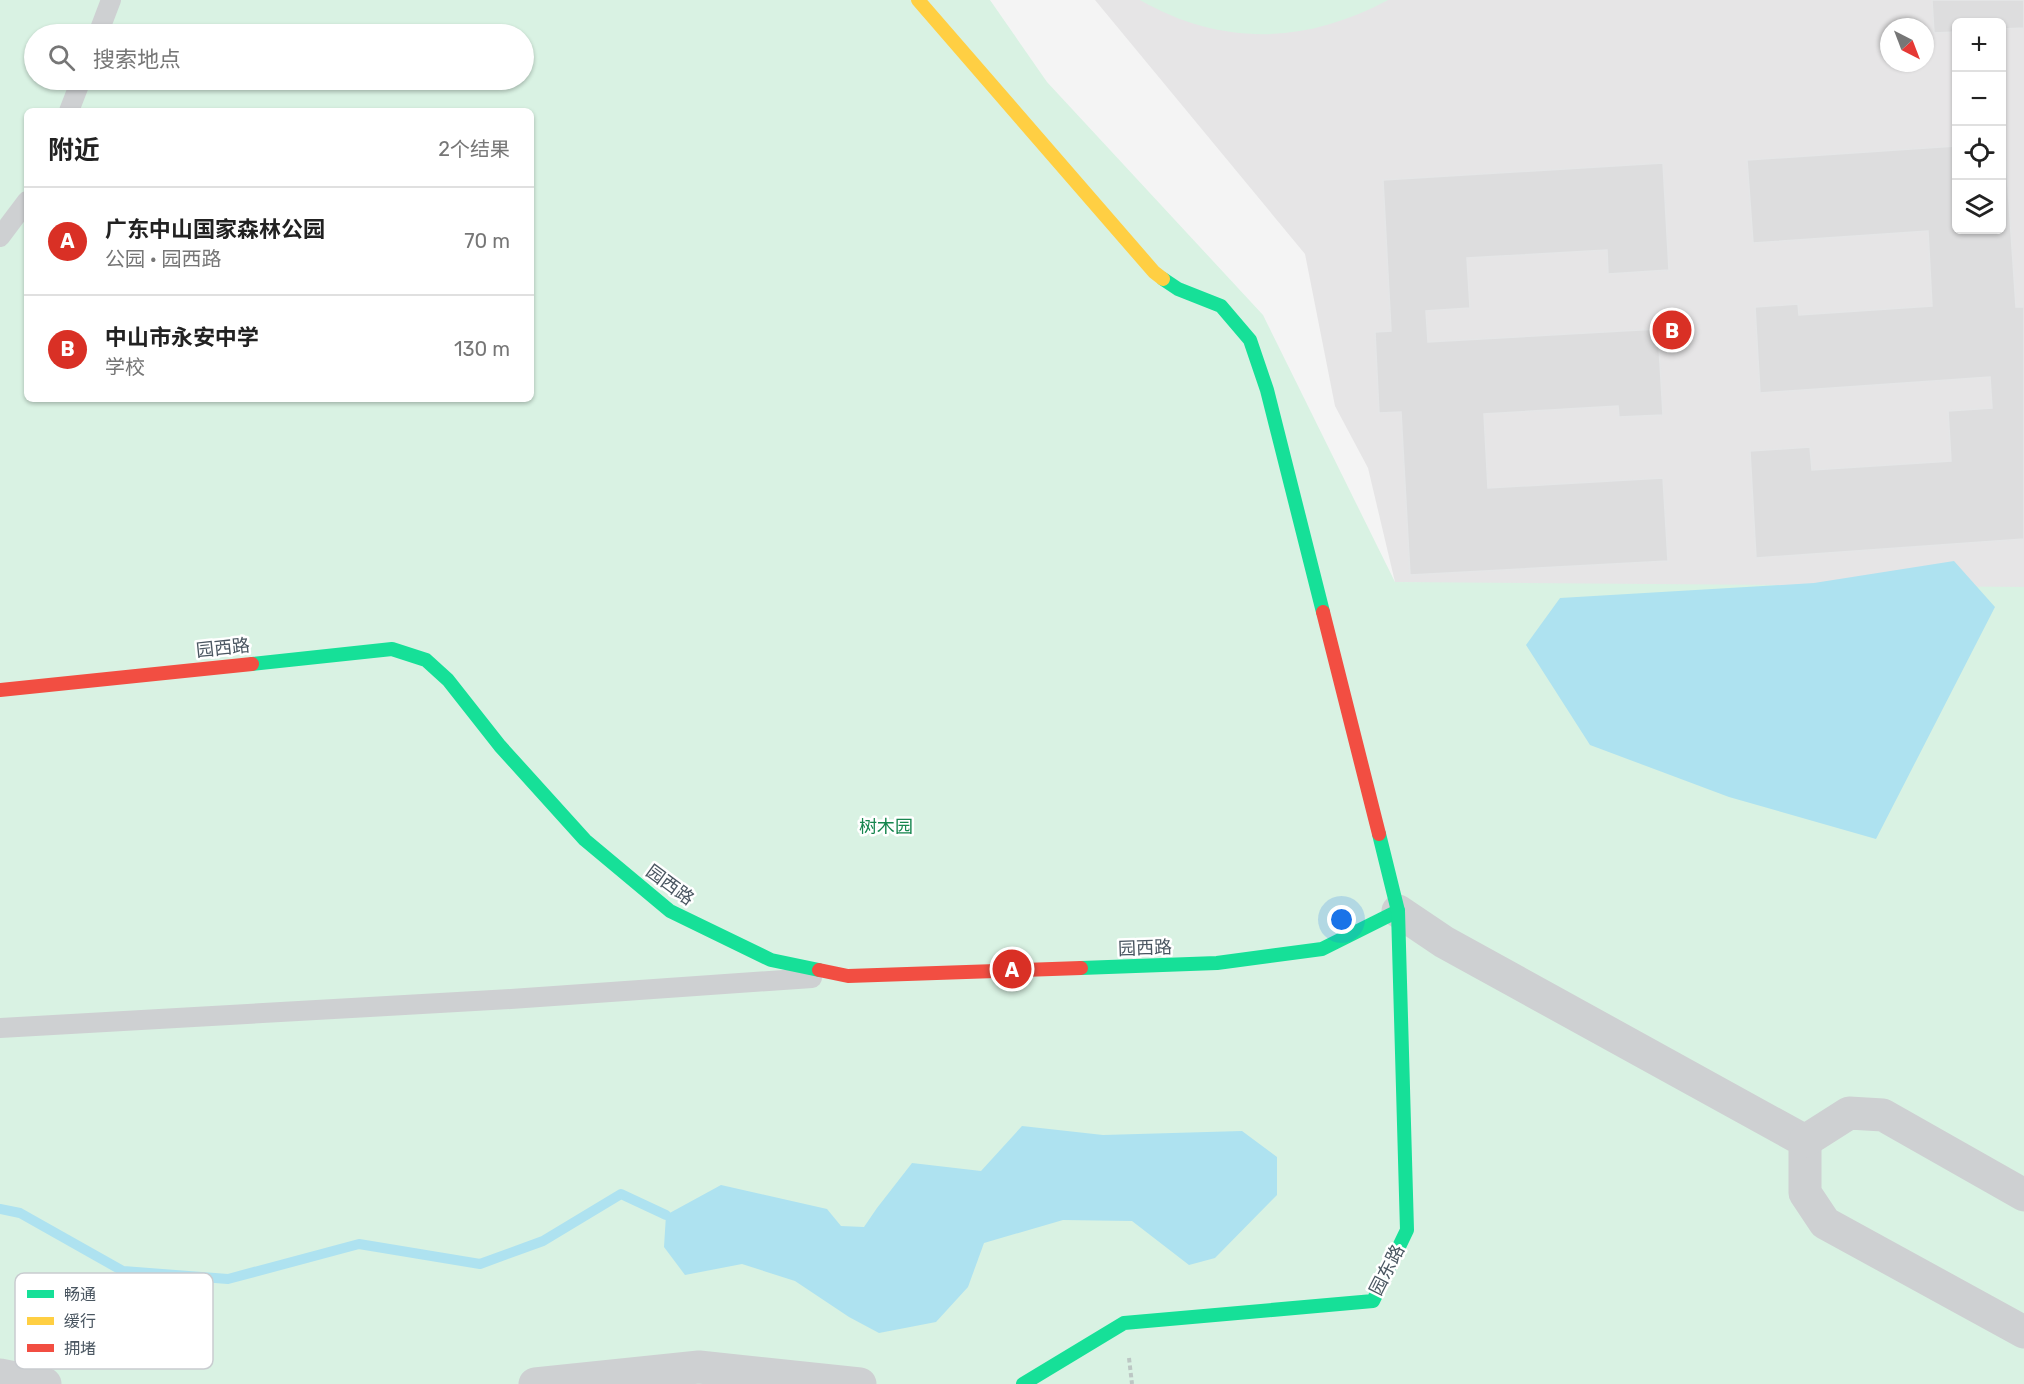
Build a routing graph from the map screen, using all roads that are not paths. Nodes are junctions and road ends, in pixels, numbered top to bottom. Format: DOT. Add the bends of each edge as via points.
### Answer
graph roads {
  1 [pos="111,0"];
  2 [pos="918,0"];
  3 [pos="102,24"];
  4 [pos="77,90"];
  5 [pos="70,108"];
  6 [pos="24,205"];
  7 [pos="0,237"];
  8 [pos="0,690"];
  9 [pos="1398,911"];
  10 [pos="848,976"];
  11 [pos="0,1028"];
  12 [pos="1805,1141"];
  13 [pos="2024,1195"];
  14 [pos="2024,1332"];
  15 [pos="0,1376"];
  16 [pos="1032,1381"];
  17 [pos="45,1384"];
  18 [pos="535,1384"];
  19 [pos="860,1384"];
  1 -- 3 [label="lane"];
  2 -- 9 [label="street" via="1154,272 1178,289 1221,306 1250,340 1267,390"];
  4 -- 5 [label="lane"];
  6 -- 7 [label="lane"];
  8 -- 10 [label="street, 园西路" via="392,649 426,660 448,680 500,746 585,840 670,911 771,960"];
  9 -- 10 [label="street, 园西路" via="1322,949 1217,963"];
  9 -- 12 [label="street" via="1444,942"];
  9 -- 16 [label="street, 园东路" via="1407,1230 1373,1301 1124,1323"];
  10 -- 11 [label="lane"];
  12 -- 13 [label="street" via="1849,1113 1883,1114"];
  12 -- 14 [label="street" via="1805,1193 1825,1223"];
  15 -- 17 [label="street"];
  18 -- 19 [label="street" via="699,1367"];
}
